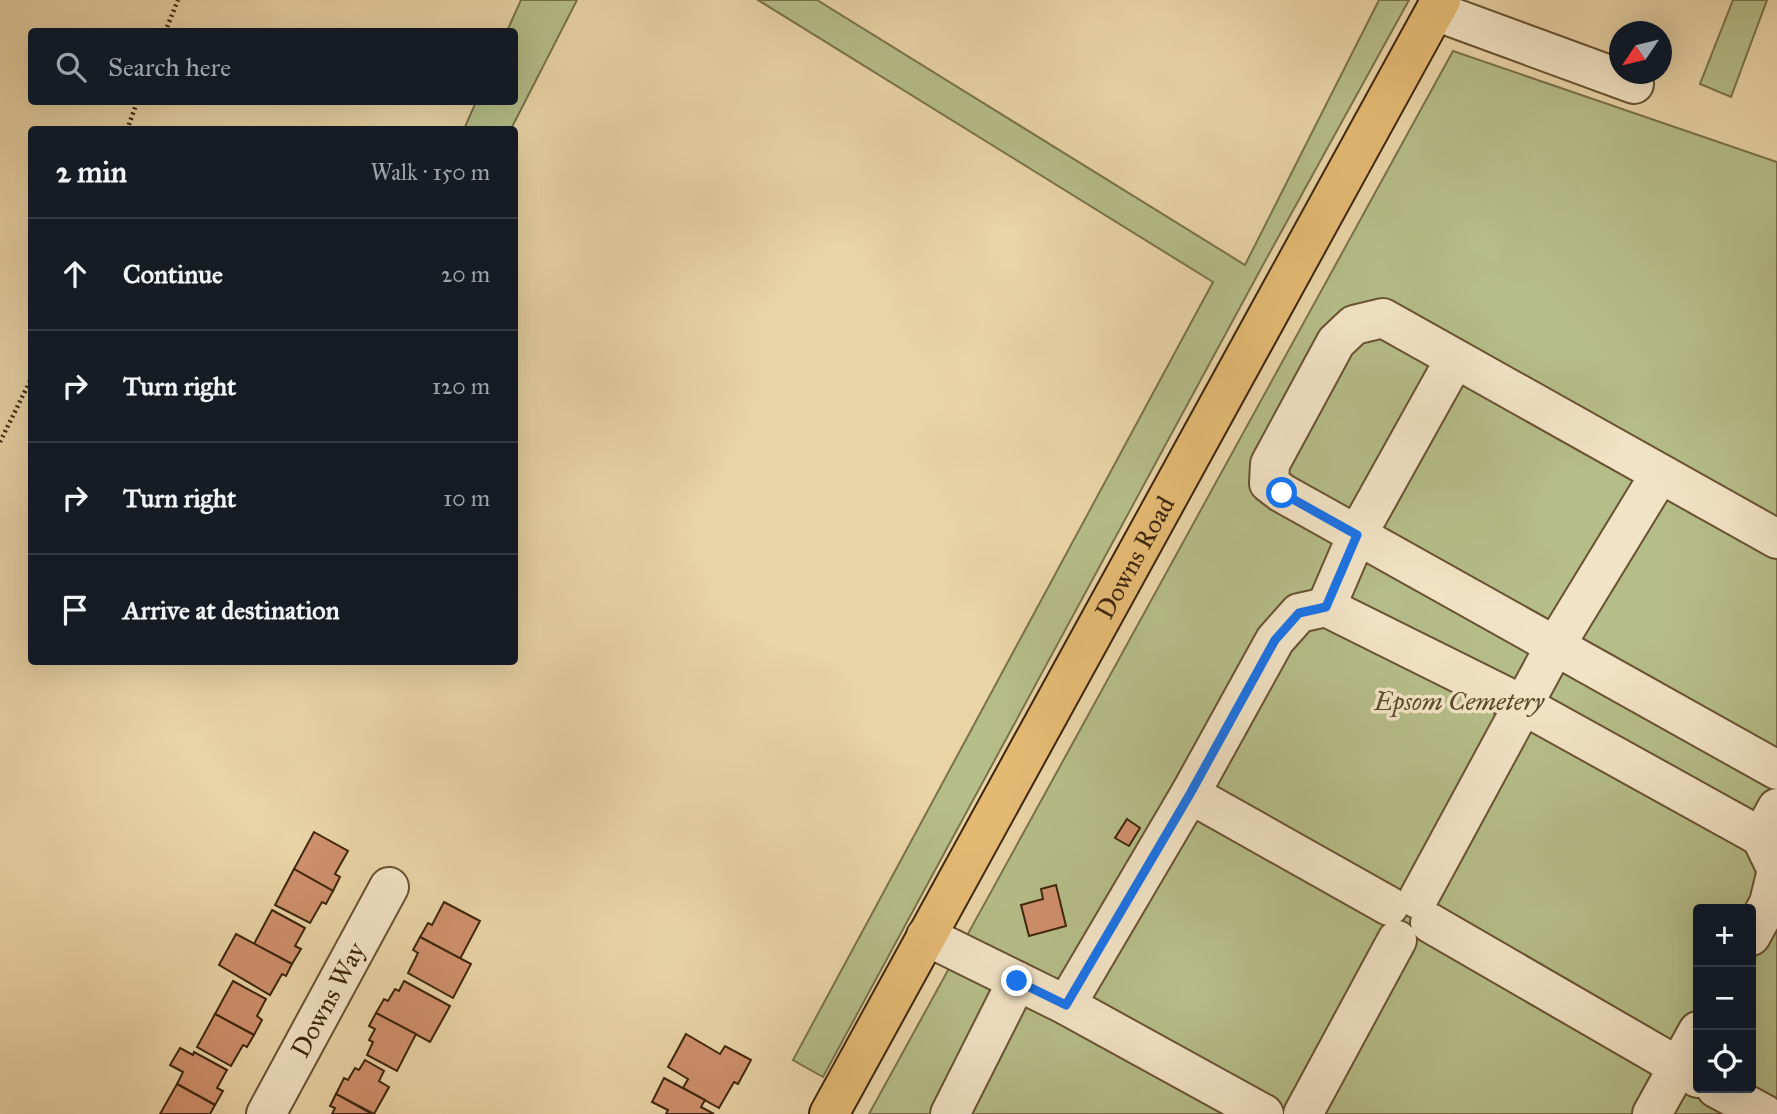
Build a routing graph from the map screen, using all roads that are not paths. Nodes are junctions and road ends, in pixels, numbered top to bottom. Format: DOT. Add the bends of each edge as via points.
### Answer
graph roads {
  1 [pos="1438,6"];
  2 [pos="1609,74"];
  3 [pos="1455,359"];
  4 [pos="1660,474"];
  5 [pos="1357,535"];
  6 [pos="1777,539"];
  7 [pos="1326,607"];
  8 [pos="1555,646"];
  9 [pos="1524,705"];
  10 [pos="1777,770"];
  11 [pos="1190,794"];
  12 [pos="1769,822"];
  13 [pos="389,887"];
  14 [pos="1408,917"];
  15 [pos="1756,927"];
  16 [pos="926,936"];
  17 [pos="1017,981"];
  18 [pos="1066,1005"];
  19 [pos="1693,1052"];
  20 [pos="1688,1073"];
  21 [pos="1725,1093"];
  22 [pos="266,1114"];
  23 [pos="830,1114"];
  24 [pos="950,1114"];
  25 [pos="1264,1114"];
  26 [pos="1303,1114"];
  27 [pos="1652,1114"];
  28 [pos="1764,1114"];
  1 -- 2 [label="street"];
  1 -- 16 [label="main road, Downs Road"];
  3 -- 4 [label="street"];
  3 -- 5 [label="street"];
  3 -- 5 [label="street" via="1382,318 1354,325 1336,342 1270,464 1269,483"];
  4 -- 6 [label="street"];
  4 -- 8 [label="street"];
  5 -- 7 [label="street"];
  5 -- 8 [label="street"];
  7 -- 9 [label="street"];
  7 -- 11 [label="street" via="1299,613 1275,640"];
  8 -- 9 [label="street"];
  8 -- 10 [label="street"];
  9 -- 12 [label="street"];
  9 -- 14 [label="street"];
  11 -- 14 [label="street"];
  11 -- 18 [label="street"];
  12 -- 15 [label="street" via="1777,870 1769,903"];
  13 -- 22 [label="street, Downs Way"];
  14 -- 20 [label="street"];
  14 -- 26 [label="street"];
  16 -- 17 [label="street"];
  16 -- 23 [label="main road, Downs Road"];
  17 -- 18 [label="street"];
  17 -- 24 [label="street"];
  18 -- 25 [label="street"];
  19 -- 20 [label="street"];
  20 -- 27 [label="street"];
  21 -- 28 [label="street"];
}
